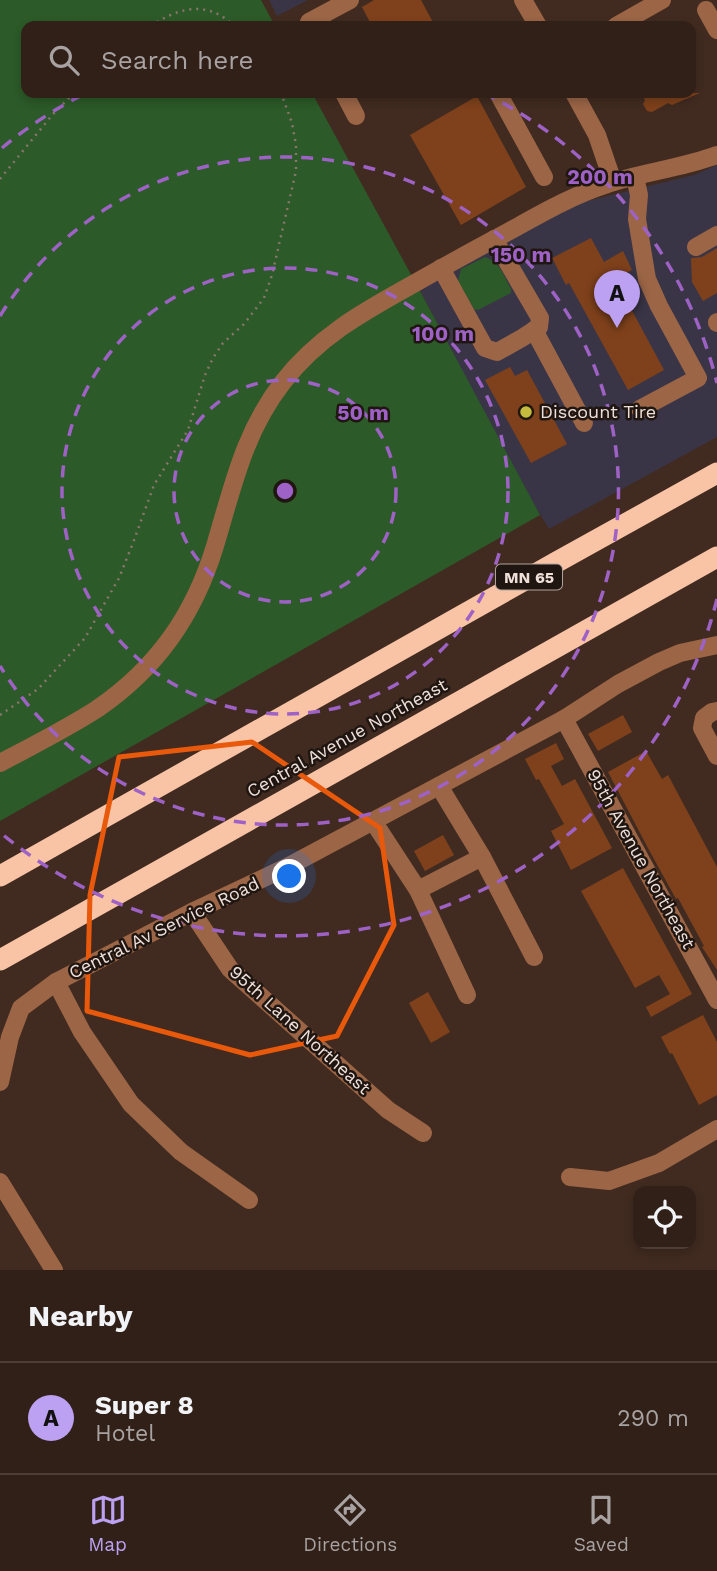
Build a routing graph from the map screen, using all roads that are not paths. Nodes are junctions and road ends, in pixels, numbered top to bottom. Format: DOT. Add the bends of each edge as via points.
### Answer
graph roads {
  1 [pos="349,0"];
  2 [pos="523,0"];
  3 [pos="662,0"];
  4 [pos="706,10"];
  5 [pos="311,21"];
  6 [pos="535,21"];
  7 [pos="625,21"];
  8 [pos="717,30"];
  9 [pos="347,98"];
  10 [pos="501,98"];
  11 [pos="577,98"];
  12 [pos="356,116"];
  13 [pos="717,155"];
  14 [pos="544,177"];
  15 [pos="635,177"];
  16 [pos="613,182"];
  17 [pos="717,235"];
  18 [pos="494,239"];
  19 [pos="696,247"];
  20 [pos="441,268"];
  21 [pos="534,330"];
  22 [pos="640,409"];
  23 [pos="584,423"];
  24 [pos="717,473"];
  25 [pos="717,557"];
  26 [pos="717,645"];
  27 [pos="717,711"];
  28 [pos="564,719"];
  29 [pos="717,756"];
  30 [pos="0,763"];
  31 [pos="439,786"];
  32 [pos="373,821"];
  33 [pos="482,857"];
  34 [pos="0,876"];
  35 [pos="418,890"];
  36 [pos="192,912"];
  37 [pos="534,957"];
  38 [pos="0,960"];
  39 [pos="56,982"];
  40 [pos="467,996"];
  41 [pos="717,1000"];
  42 [pos="0,1082"];
  43 [pos="717,1129"];
  44 [pos="423,1133"];
  45 [pos="570,1177"];
  46 [pos="0,1182"];
  47 [pos="249,1200"];
  48 [pos="54,1270"];
  1 -- 5 [label="street"];
  2 -- 6 [label="street"];
  3 -- 7 [label="street"];
  4 -- 8 [label="street"];
  9 -- 12 [label="street"];
  10 -- 14 [label="street"];
  11 -- 16 [label="street" via="597,135"];
  13 -- 15 [label="street"];
  15 -- 16 [label="street"];
  15 -- 22 [label="street" via="647,279 698,378"];
  16 -- 18 [label="street"];
  17 -- 19 [label="street"];
  18 -- 20 [label="street"];
  18 -- 21 [label="street" via="540,318"];
  20 -- 21 [label="street" via="485,348 497,352"];
  20 -- 30 [label="street" via="335,330 283,382 244,449 194,600 156,657 95,710"];
  21 -- 23 [label="street"];
  24 -- 34 [label="highway, MN 65"];
  25 -- 38 [label="highway, Central Avenue Northeast"];
  26 -- 28 [label="street, Central Av Service Road" via="659,662"];
  27 -- 29 [label="street" via="704,718 702,728"];
  28 -- 31 [label="street, Central Av Service Road"];
  28 -- 41 [label="street, 95th Avenue Northeast"];
  31 -- 32 [label="street, Central Av Service Road"];
  31 -- 33 [label="street"];
  32 -- 35 [label="street"];
  32 -- 36 [label="street, Central Av Service Road"];
  33 -- 35 [label="street"];
  33 -- 37 [label="street"];
  35 -- 40 [label="street"];
  36 -- 39 [label="street, Central Av Service Road"];
  36 -- 44 [label="street, 95th Lane Northeast" via="230,969 388,1110"];
  39 -- 42 [label="street, Central Av Service Road" via="21,1008"];
  39 -- 47 [label="street" via="82,1032 131,1104 181,1152"];
  43 -- 45 [label="street" via="659,1163 609,1181"];
  46 -- 48 [label="street"];
}
